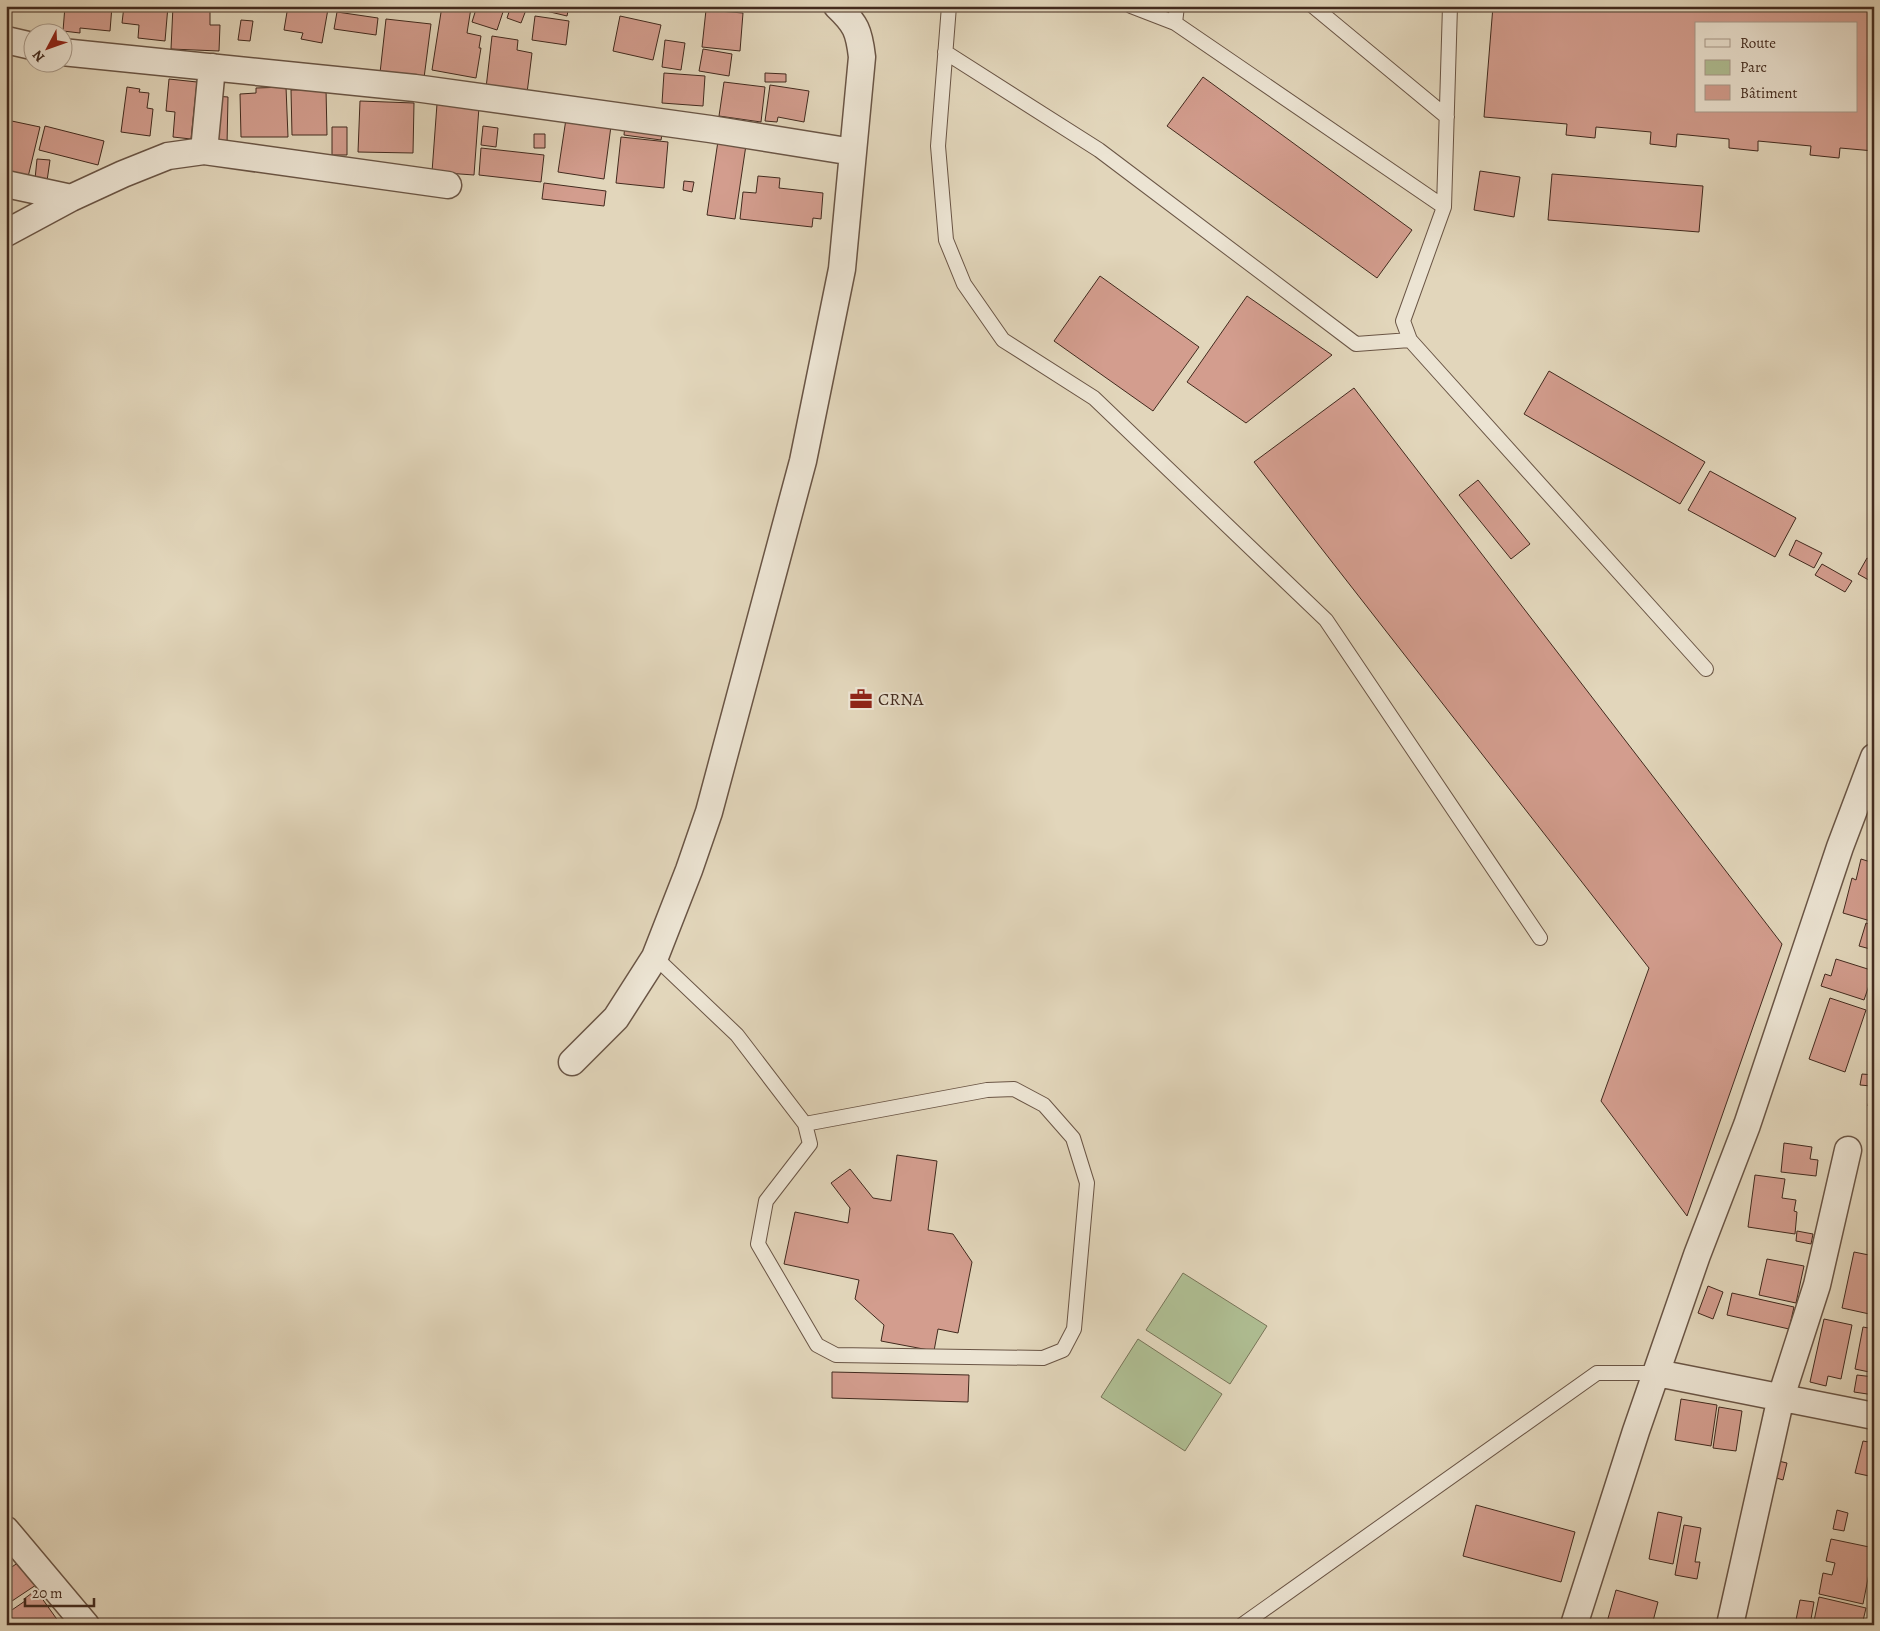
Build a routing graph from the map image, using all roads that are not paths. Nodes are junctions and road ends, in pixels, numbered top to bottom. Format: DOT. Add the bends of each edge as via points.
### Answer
graph roads {
  1 [pos="837,6"];
  2 [pos="948,6"];
  3 [pos="1130,6"];
  4 [pos="1178,6"];
  5 [pos="1314,6"];
  6 [pos="1450,6"];
  7 [pos="1175,23"];
  8 [pos="6,40"];
  9 [pos="22,44"];
  10 [pos="945,52"];
  11 [pos="72,53"];
  12 [pos="212,67"];
  13 [pos="1446,117"];
  14 [pos="204,151"];
  15 [pos="854,152"];
  16 [pos="6,184"];
  17 [pos="448,184"];
  18 [pos="72,198"];
  19 [pos="1444,208"];
  20 [pos="6,233"];
  21 [pos="1410,340"];
  22 [pos="1706,669"];
  23 [pos="1874,757"];
  24 [pos="1540,938"];
  25 [pos="655,957"];
  26 [pos="572,1062"];
  27 [pos="805,1124"];
  28 [pos="1848,1150"];
  29 [pos="1657,1373"];
  30 [pos="1781,1397"];
  31 [pos="1874,1416"];
  32 [pos="6,1530"];
  33 [pos="86,1625"];
  34 [pos="1242,1625"];
  35 [pos="1574,1625"];
  36 [pos="1730,1625"];
  1 -- 15 [label="street" via="852,20 860,38 862,57"];
  2 -- 10 [label="lane"];
  3 -- 7 [label="lane"];
  4 -- 7 [label="lane"];
  5 -- 13 [label="lane"];
  6 -- 13 [label="lane"];
  7 -- 19 [label="lane"];
  8 -- 9 [label="street"];
  10 -- 21 [label="lane" via="1099,150 1356,344"];
  10 -- 24 [label="lane" via="938,146 946,240 964,284 1003,340 1094,398 1326,620"];
  11 -- 12 [label="street"];
  12 -- 14 [label="street"];
  12 -- 15 [label="street" via="415,88"];
  13 -- 19 [label="lane"];
  14 -- 17 [label="street"];
  14 -- 18 [label="street" via="168,156"];
  15 -- 25 [label="street" via="842,269 803,461 709,812"];
  16 -- 18 [label="street"];
  18 -- 20 [label="street"];
  19 -- 21 [label="lane" via="1403,321"];
  21 -- 22 [label="lane"];
  23 -- 29 [label="street"];
  25 -- 26 [label="street" via="616,1018"];
  25 -- 27 [label="lane" via="737,1035"];
  27 -- 27 [label="lane" via="987,1090 1014,1089 1044,1105 1073,1138 1087,1183 1074,1330 1063,1350 1043,1358 836,1355 817,1345 758,1244 766,1201 810,1144"];
  28 -- 30 [label="street" via="1817,1284"];
  29 -- 30 [label="street"];
  29 -- 34 [label="lane" via="1598,1373"];
  29 -- 35 [label="street"];
  30 -- 31 [label="street"];
  30 -- 36 [label="street"];
  32 -- 33 [label="street"];
}
